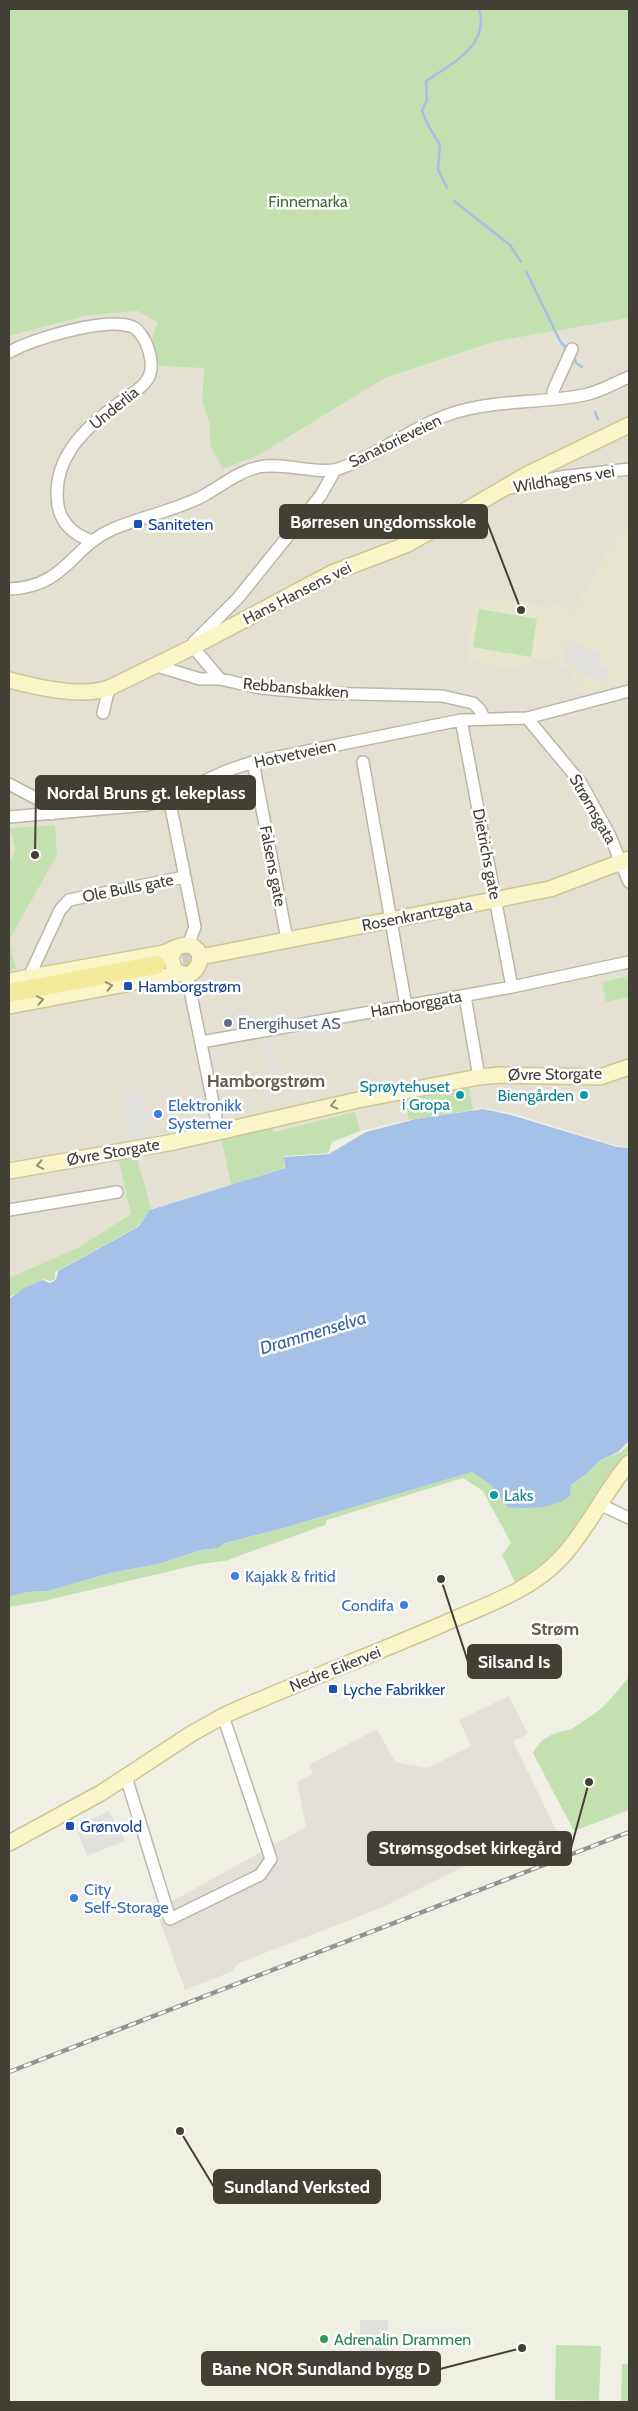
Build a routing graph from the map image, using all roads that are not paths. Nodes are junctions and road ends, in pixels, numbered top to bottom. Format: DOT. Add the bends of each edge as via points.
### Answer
graph roads {
  1 [pos="572,349"];
  2 [pos="9,352"];
  3 [pos="629,377"];
  4 [pos="554,399"];
  5 [pos="629,425"];
  6 [pos="629,469"];
  7 [pos="334,470"];
  8 [pos="500,490"];
  9 [pos="92,541"];
  10 [pos="9,589"];
  11 [pos="193,647"];
  12 [pos="157,666"];
  13 [pos="220,679"];
  14 [pos="9,680"];
  15 [pos="108,688"];
  16 [pos="629,692"];
  17 [pos="103,713"];
  18 [pos="484,718"];
  19 [pos="527,718"];
  20 [pos="461,720"];
  21 [pos="254,762"];
  22 [pos="363,762"];
  23 [pos="9,784"];
  24 [pos="169,798"];
  25 [pos="52,814"];
  26 [pos="9,817"];
  27 [pos="625,860"];
  28 [pos="184,877"];
  29 [pos="629,882"];
  30 [pos="496,900"];
  31 [pos="391,920"];
  32 [pos="287,939"];
  33 [pos="182,947"];
  34 [pos="200,958"];
  35 [pos="629,962"];
  36 [pos="156,965"];
  37 [pos="183,974"];
  38 [pos="29,978"];
  39 [pos="9,982"];
  40 [pos="512,987"];
  41 [pos="9,993"];
  42 [pos="464,996"];
  43 [pos="9,1006"];
  44 [pos="406,1006"];
  45 [pos="201,1042"];
  46 [pos="629,1067"];
  47 [pos="479,1077"];
  48 [pos="219,1132"];
  49 [pos="9,1171"];
  50 [pos="117,1192"];
  51 [pos="9,1210"];
  52 [pos="629,1463"];
  53 [pos="599,1504"];
  54 [pos="629,1518"];
  55 [pos="223,1716"];
  56 [pos="126,1777"];
  57 [pos="9,1843"];
  1 -- 4 [label="street" via="553,391"];
  2 -- 9 [label="street, Underlia" via="59,334 117,323 135,328 146,341 152,363 147,380 83,432 59,472 59,512 68,528"];
  3 -- 4 [label="street, Sanatorieveien" via="586,395"];
  4 -- 7 [label="street, Sanatorieveien" via="461,410 359,461"];
  5 -- 8 [label="main road, Hans Hansens vei"];
  6 -- 8 [label="street, Wildhagens vei" via="560,477"];
  7 -- 9 [label="street, Sanatorieveien" via="261,467 244,472 198,498 112,529"];
  7 -- 11 [label="street" via="321,495 238,598 201,634"];
  8 -- 11 [label="main road, Hans Hansens vei" via="408,544 332,572"];
  9 -- 10 [label="street, Sanatorieveien" via="69,565 40,584"];
  11 -- 12 [label="main road, Hans Hansens vei"];
  11 -- 13 [label="street, Rebbansbakken"];
  12 -- 13 [label="street" via="200,679"];
  12 -- 15 [label="main road, Hans Hansens vei"];
  13 -- 18 [label="street, Rebbansbakken" via="260,688 316,693 442,696 473,703"];
  14 -- 15 [label="main road, Hans Hansens vei" via="42,688 94,692"];
  15 -- 17 [label="street"];
  16 -- 19 [label="street, Hotvetveien"];
  18 -- 19 [label="street, Hotvetveien"];
  18 -- 20 [label="street, Hotvetveien"];
  19 -- 27 [label="street, Strømsgata" via="581,783"];
  20 -- 21 [label="street, Hotvetveien"];
  20 -- 30 [label="street, Dietrichs gate"];
  21 -- 24 [label="street, Hotvetveien" via="226,771"];
  21 -- 32 [label="street, Falsens gate"];
  22 -- 31 [label="street"];
  23 -- 25 [label="street" via="45,803"];
  24 -- 25 [label="street, Hotvetveien" via="147,805"];
  24 -- 28 [label="street"];
  25 -- 26 [label="street, Hotvetveien"];
  27 -- 29 [label="street, Strømsgata"];
  27 -- 30 [label="main road, Rosenkrantzgata" via="550,889"];
  28 -- 33 [label="street" via="194,927"];
  28 -- 38 [label="street, Ole Bulls gate" via="69,900 60,910"];
  30 -- 31 [label="main road, Rosenkrantzgata"];
  30 -- 40 [label="street, Dietrichs gate"];
  31 -- 32 [label="main road, Rosenkrantzgata"];
  31 -- 44 [label="street"];
  32 -- 34 [label="main road, Rosenkrantzgata"];
  33 -- 34 [label="main road" via="196,949"];
  33 -- 37 [label="main road" via="172,953 171,963"];
  33 -- 38 [label="main road"];
  34 -- 37 [label="main road" via="196,971"];
  35 -- 40 [label="street, Hamborggata"];
  36 -- 41 [label="main road"];
  43 -- 37 [label="main road, one-way"];
  37 -- 45 [label="street"];
  38 -- 39 [label="main road"];
  40 -- 42 [label="street, Hamborggata"];
  42 -- 44 [label="street, Hamborggata"];
  42 -- 47 [label="street"];
  44 -- 45 [label="street, Hamborggata"];
  45 -- 48 [label="street"];
  46 -- 47 [label="main road, Øvre Storgate" via="600,1076"];
  47 -- 48 [label="main road, Øvre Storgate, one-way" via="358,1100"];
  48 -- 49 [label="main road, Øvre Storgate, one-way"];
  50 -- 51 [label="street"];
  52 -- 53 [label="main road, Nedre Eikervei"];
  53 -- 54 [label="street"];
  53 -- 55 [label="main road, Nedre Eikervei" via="561,1558 530,1584 430,1630"];
  55 -- 56 [label="main road, Nedre Eikervei"];
  55 -- 56 [label="street" via="271,1859 260,1875 170,1919"];
  56 -- 57 [label="main road, Nedre Eikervei"];
}
